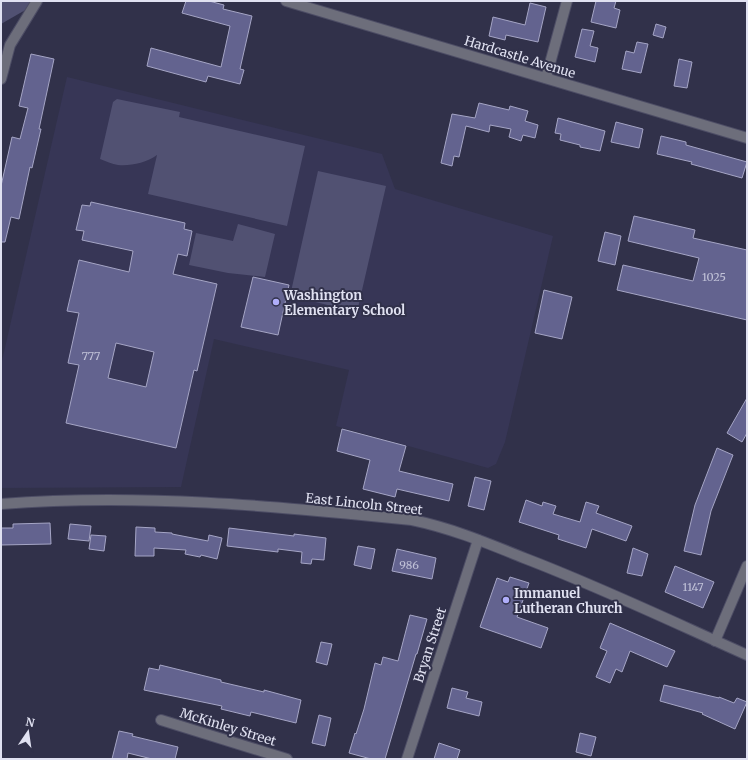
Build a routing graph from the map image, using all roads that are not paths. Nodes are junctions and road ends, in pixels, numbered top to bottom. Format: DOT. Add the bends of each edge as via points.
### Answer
graph roads {
  1 [pos="37,1"];
  2 [pos="286,1"];
  3 [pos="567,1"];
  4 [pos="546,78"];
  5 [pos="1,79"];
  6 [pos="747,138"];
  7 [pos="1,504"];
  8 [pos="478,540"];
  9 [pos="747,566"];
  10 [pos="716,641"];
  11 [pos="747,655"];
  12 [pos="161,720"];
  13 [pos="287,759"];
  14 [pos="407,759"];
  1 -- 5 [label="street" via="10,45"];
  2 -- 4 [label="street, Hardcastle Avenue"];
  3 -- 4 [label="street"];
  4 -- 6 [label="street, Hardcastle Avenue"];
  7 -- 8 [label="street, East Lincoln Street" via="68,500 146,500 216,504 412,520"];
  8 -- 10 [label="street, East Lincoln Street" via="590,584"];
  8 -- 14 [label="street, Bryan Street"];
  9 -- 10 [label="street"];
  10 -- 11 [label="street, East Lincoln Street"];
  12 -- 13 [label="street, McKinley Street"];
}
